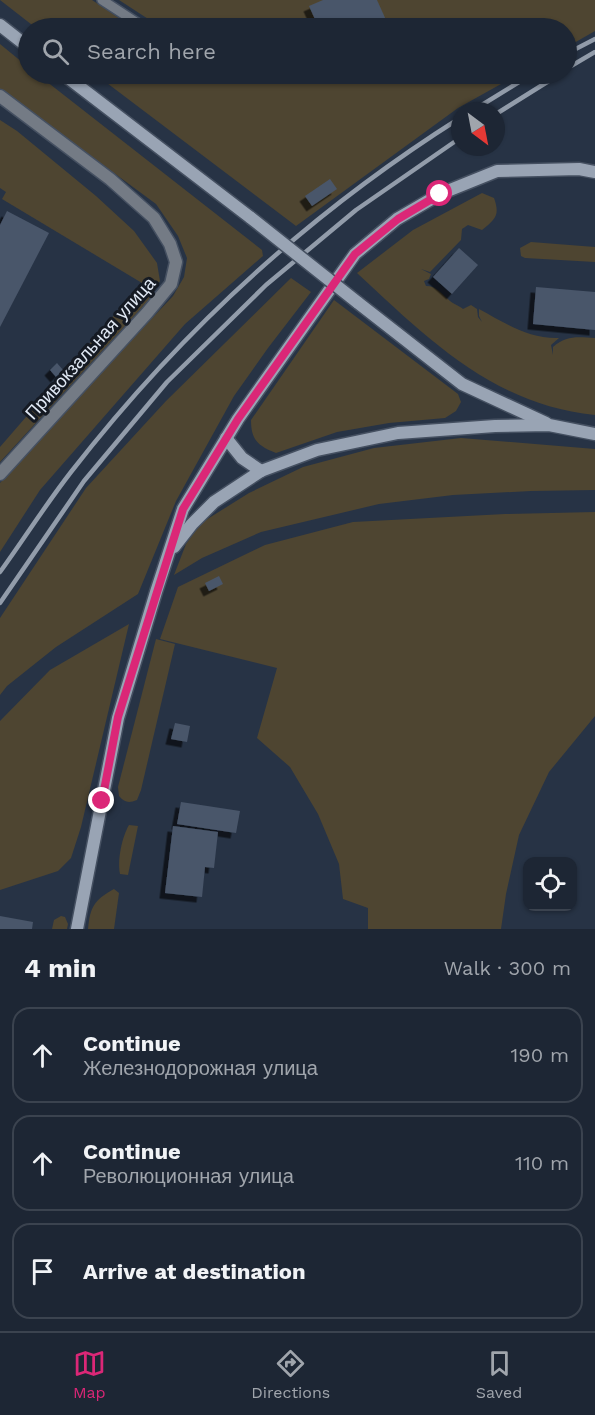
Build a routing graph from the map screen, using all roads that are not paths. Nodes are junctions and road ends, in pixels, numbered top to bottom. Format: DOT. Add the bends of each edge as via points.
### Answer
graph roads {
  1 [pos="102,0"];
  2 [pos="130,18"];
  3 [pos="0,25"];
  4 [pos="18,38"];
  5 [pos="76,84"];
  6 [pos="0,96"];
  7 [pos="595,172"];
  8 [pos="549,425"];
  9 [pos="595,434"];
  10 [pos="226,438"];
  11 [pos="261,471"];
  12 [pos="0,474"];
  13 [pos="168,555"];
  14 [pos="77,929"];
  1 -- 2 [label="lane"];
  3 -- 4 [label="street"];
  5 -- 8 [label="street, bridge" via="462,384"];
  6 -- 12 [label="street, Привокзальная улица" via="110,179 154,218 176,262 171,284 147,314"];
  7 -- 10 [label="street" via="497,171 440,194 398,219 355,254"];
  8 -- 9 [label="street"];
  8 -- 11 [label="street" via="398,433 317,450"];
  10 -- 11 [label="street" via="242,458"];
  10 -- 13 [label="street" via="183,509"];
  11 -- 13 [label="street" via="214,502"];
  13 -- 14 [label="street" via="118,717"];
}
